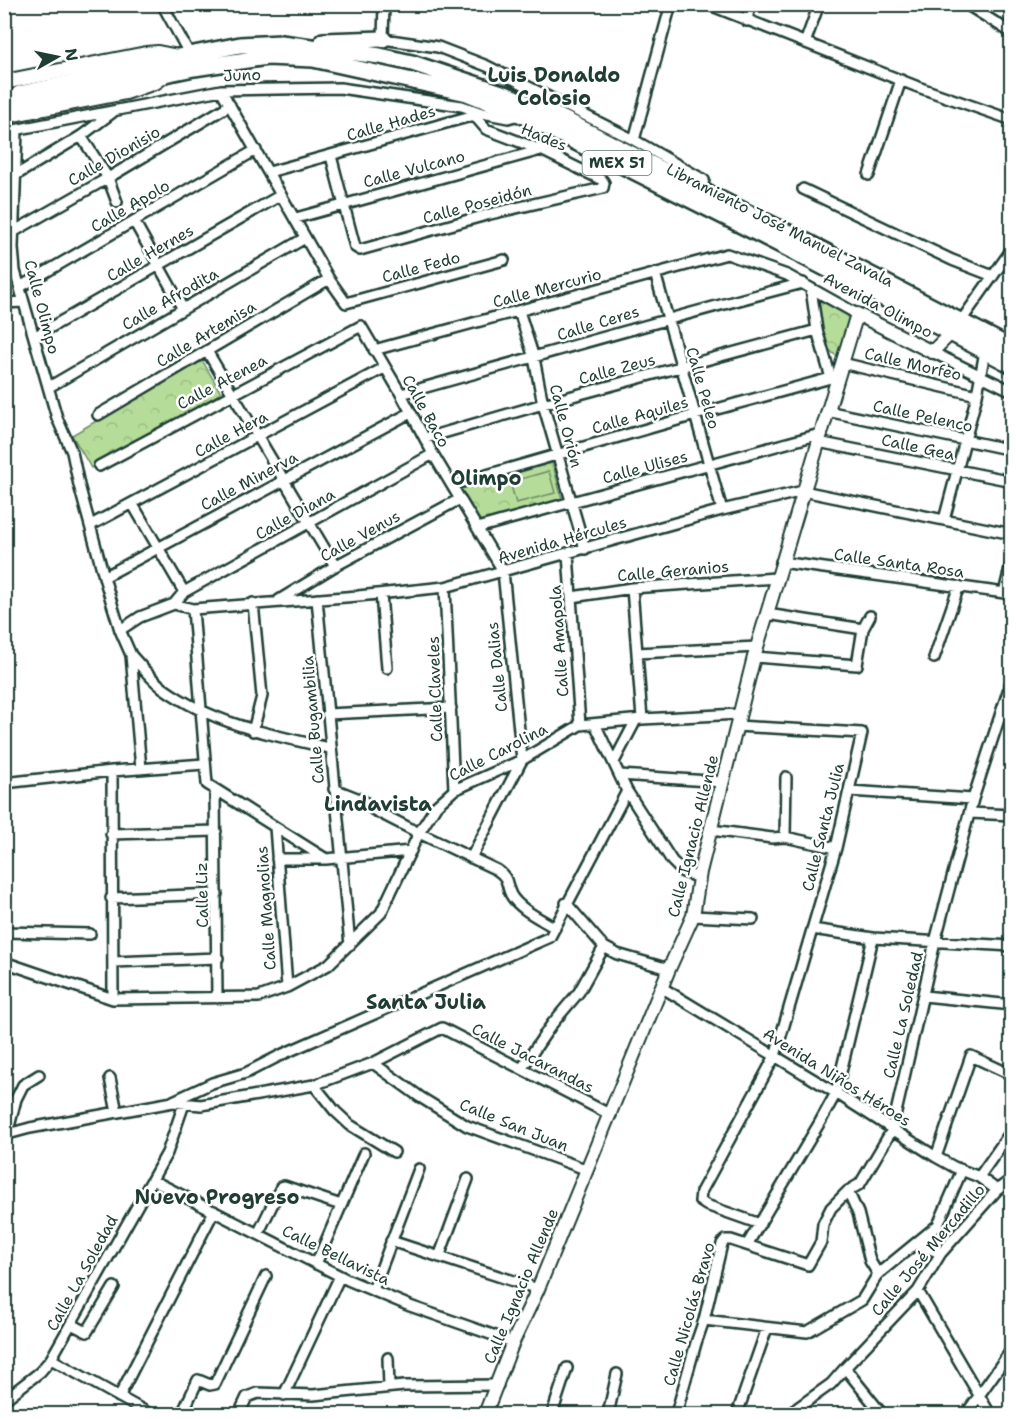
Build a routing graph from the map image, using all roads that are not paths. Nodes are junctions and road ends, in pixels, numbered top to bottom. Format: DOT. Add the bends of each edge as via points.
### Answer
graph roads {
  1 [pos="162,4"];
  2 [pos="384,4"];
  3 [pos="671,4"];
  4 [pos="707,4"];
  5 [pos="750,4"];
  6 [pos="819,4"];
  7 [pos="966,4"];
  8 [pos="747,21"];
  9 [pos="1011,33"];
  10 [pos="383,39"];
  11 [pos="281,43"];
  12 [pos="805,43"];
  13 [pos="184,56"];
  14 [pos="165,75"];
  15 [pos="901,80"];
  16 [pos="4,82"];
  17 [pos="221,90"];
  18 [pos="4,97"];
  19 [pos="230,105"];
  20 [pos="4,107"];
  21 [pos="113,112"];
  22 [pos="478,114"];
  23 [pos="522,115"];
  24 [pos="4,116"];
  25 [pos="1011,120"];
  26 [pos="17,130"];
  27 [pos="4,132"];
  28 [pos="81,136"];
  29 [pos="634,140"];
  30 [pos="256,150"];
  31 [pos="541,150"];
  32 [pos="331,156"];
  33 [pos="269,172"];
  34 [pos="15,175"];
  35 [pos="869,175"];
  36 [pos="108,178"];
  37 [pos="604,183"];
  38 [pos="702,184"];
  39 [pos="803,189"];
  40 [pos="281,195"];
  41 [pos="117,202"];
  42 [pos="344,203"];
  43 [pos="296,218"];
  44 [pos="134,221"];
  45 [pos="13,232"];
  46 [pos="305,238"];
  47 [pos="9,248"];
  48 [pos="1011,249"];
  49 [pos="728,254"];
  50 [pos="504,260"];
  51 [pos="159,265"];
  52 [pos="655,273"];
  53 [pos="993,276"];
  54 [pos="329,279"];
  55 [pos="807,286"];
  56 [pos="20,287"];
  57 [pos="23,302"];
  58 [pos="4,303"];
  59 [pos="183,309"];
  60 [pos="519,311"];
  61 [pos="857,314"];
  62 [pos="668,318"];
  63 [pos="361,326"];
  64 [pos="956,327"];
  65 [pos="817,330"];
  66 [pos="34,337"];
  67 [pos="1011,348"];
  68 [pos="374,350"];
  69 [pos="207,351"];
  70 [pos="985,351"];
  71 [pos="932,352"];
  72 [pos="534,358"];
  73 [pos="842,363"];
  74 [pos="1011,365"];
  75 [pos="682,367"];
  76 [pos="384,368"];
  77 [pos="981,376"];
  78 [pos="834,377"];
  79 [pos="49,387"];
  80 [pos="1011,391"];
  81 [pos="232,393"];
  82 [pos="402,394"];
  83 [pos="977,395"];
  84 [pos="543,404"];
  85 [pos="827,411"];
  86 [pos="410,413"];
  87 [pos="98,415"];
  88 [pos="695,415"];
  89 [pos="258,436"];
  90 [pos="426,438"];
  91 [pos="819,438"];
  92 [pos="965,440"];
  93 [pos="1011,450"];
  94 [pos="433,453"];
  95 [pos="557,454"];
  96 [pos="709,465"];
  97 [pos="99,466"];
  98 [pos="956,470"];
  99 [pos="282,480"];
  100 [pos="1011,481"];
  101 [pos="452,485"];
  102 [pos="803,491"];
  103 [pos="460,499"];
  104 [pos="573,502"];
  105 [pos="132,503"];
  106 [pos="722,510"];
  107 [pos="944,520"];
  108 [pos="309,524"];
  109 [pos="91,525"];
  110 [pos="477,528"];
  111 [pos="1011,534"];
  112 [pos="158,548"];
  113 [pos="585,549"];
  114 [pos="568,554"];
  115 [pos="1011,560"];
  116 [pos="782,562"];
  117 [pos="335,566"];
  118 [pos="503,571"];
  119 [pos="104,577"];
  120 [pos="776,578"];
  121 [pos="958,586"];
  122 [pos="445,587"];
  123 [pos="632,588"];
  124 [pos="184,592"];
  125 [pos="1008,593"];
  126 [pos="381,594"];
  127 [pos="572,597"];
  128 [pos="317,599"];
  129 [pos="277,602"];
  130 [pos="253,603"];
  131 [pos="174,604"];
  132 [pos="193,609"];
  133 [pos="767,614"];
  134 [pos="870,616"];
  135 [pos="863,629"];
  136 [pos="120,630"];
  137 [pos="756,652"];
  138 [pos="637,653"];
  139 [pos="131,655"];
  140 [pos="934,658"];
  141 [pos="387,668"];
  142 [pos="1011,680"];
  143 [pos="451,708"];
  144 [pos="201,712"];
  145 [pos="327,714"];
  146 [pos="639,719"];
  147 [pos="738,720"];
  148 [pos="595,724"];
  149 [pos="580,725"];
  150 [pos="253,731"];
  151 [pos="862,733"];
  152 [pos="330,748"];
  153 [pos="522,760"];
  154 [pos="614,762"];
  155 [pos="204,764"];
  156 [pos="141,769"];
  157 [pos="112,771"];
  158 [pos="620,775"];
  159 [pos="786,777"];
  160 [pos="723,782"];
  161 [pos="4,783"];
  162 [pos="334,789"];
  163 [pos="454,790"];
  164 [pos="627,790"];
  165 [pos="215,791"];
  166 [pos="849,791"];
  167 [pos="973,799"];
  168 [pos="970,813"];
  169 [pos="1011,815"];
  170 [pos="274,827"];
  171 [pos="711,830"];
  172 [pos="216,831"];
  173 [pos="419,833"];
  174 [pos="111,834"];
  175 [pos="785,837"];
  176 [pos="836,848"];
  177 [pos="411,851"];
  178 [pos="342,858"];
  179 [pos="471,858"];
  180 [pos="276,859"];
  181 [pos="326,859"];
  182 [pos="699,878"];
  183 [pos="218,894"];
  184 [pos="111,898"];
  185 [pos="566,903"];
  186 [pos="693,916"];
  187 [pos="753,919"];
  188 [pos="555,928"];
  189 [pos="812,929"];
  190 [pos="4,932"];
  191 [pos="90,934"];
  192 [pos="873,938"];
  193 [pos="935,942"];
  194 [pos="350,945"];
  195 [pos="1011,946"];
  196 [pos="604,947"];
  197 [pos="218,958"];
  198 [pos="4,962"];
  199 [pos="113,962"];
  200 [pos="669,969"];
  201 [pos="287,987"];
  202 [pos="661,987"];
  203 [pos="924,996"];
  204 [pos="218,998"];
  205 [pos="113,999"];
  206 [pos="1011,1005"];
  207 [pos="775,1056"];
  208 [pos="373,1063"];
  209 [pos="522,1068"];
  210 [pos="39,1075"];
  211 [pos="1011,1075"];
  212 [pos="110,1078"];
  213 [pos="314,1085"];
  214 [pos="836,1093"];
  215 [pos="173,1102"];
  216 [pos="184,1104"];
  217 [pos="117,1112"];
  218 [pos="611,1115"];
  219 [pos="892,1130"];
  220 [pos="1011,1130"];
  221 [pos="6,1135"];
  222 [pos="394,1152"];
  223 [pos="364,1153"];
  224 [pos="936,1157"];
  225 [pos="419,1169"];
  226 [pos="588,1170"];
  227 [pos="962,1170"];
  228 [pos="980,1177"];
  229 [pos="468,1179"];
  230 [pos="1011,1179"];
  231 [pos="152,1180"];
  232 [pos="997,1190"];
  233 [pos="848,1191"];
  234 [pos="341,1205"];
  235 [pos="214,1211"];
  236 [pos="760,1224"];
  237 [pos="258,1234"];
  238 [pos="391,1241"];
  239 [pos="916,1244"];
  240 [pos="747,1245"];
  241 [pos="941,1253"];
  242 [pos="439,1257"];
  243 [pos="316,1264"];
  244 [pos="878,1274"];
  245 [pos="266,1276"];
  246 [pos="340,1276"];
  247 [pos="114,1287"];
  248 [pos="538,1289"];
  249 [pos="373,1290"];
  250 [pos="918,1291"];
  251 [pos="704,1320"];
  252 [pos="71,1324"];
  253 [pos="767,1328"];
  254 [pos="513,1342"];
  255 [pos="1011,1353"];
  256 [pos="388,1358"];
  257 [pos="51,1359"];
  258 [pos="567,1368"];
  259 [pos="845,1368"];
  260 [pos="617,1374"];
  261 [pos="498,1385"];
  262 [pos="389,1387"];
  263 [pos="284,1395"];
  264 [pos="979,1396"];
  265 [pos="119,1397"];
  266 [pos="4,1400"];
  267 [pos="150,1414"];
  268 [pos="182,1414"];
  269 [pos="239,1414"];
  270 [pos="485,1414"];
  271 [pos="552,1414"];
  272 [pos="608,1414"];
  273 [pos="676,1414"];
  274 [pos="737,1414"];
  275 [pos="789,1414"];
  276 [pos="882,1414"];
  277 [pos="966,1414"];
  278 [pos="990,1414"];
  1 -- 13 [label="street"];
  2 -- 10 [label="street"];
  3 -- 29 [label="street"];
  4 -- 8 [label="street"];
  5 -- 8 [label="street"];
  6 -- 12 [label="street"];
  7 -- 9 [label="street"];
  8 -- 12 [label="street"];
  10 -- 11 [label="main road"];
  10 -- 29 [label="street" via="438,46 487,66"];
  11 -- 13 [label="main road, Libramiento José Manuel Zavala / MEX 51" via="240,45"];
  11 -- 38 [label="main road, Libramiento José Manuel Zavala / MEX 51" via="380,56 463,79 563,119"];
  12 -- 15 [label="street"];
  13 -- 16 [label="main road" via="146,54"];
  13 -- 18 [label="main road, Libramiento José Manuel Zavala / MEX 51"];
  14 -- 20 [label="main road, Libramiento José Manuel Zavala / MEX 51"];
  14 -- 23 [label="main road, Libramiento José Manuel Zavala / MEX 51" via="267,57 313,59 467,93"];
  14 -- 24 [label="main road" via="126,92"];
  15 -- 25 [label="street"];
  15 -- 35 [label="street"];
  17 -- 19 [label="street"];
  17 -- 21 [label="street, Juno"];
  17 -- 22 [label="street, Juno" via="340,88 462,106"];
  19 -- 30 [label="street"];
  19 -- 36 [label="street, Calle Dionisio"];
  21 -- 26 [label="street, Juno"];
  21 -- 28 [label="street"];
  22 -- 23 [label="street, Calle Hades" via="508,118"];
  22 -- 31 [label="street, Hades" via="486,129"];
  22 -- 32 [label="street, Calle Hades"];
  23 -- 64 [label="main road, Libramiento José Manuel Zavala / MEX 51"];
  26 -- 27 [label="street, Juno"];
  26 -- 34 [label="street, Calle Olimpo"];
  28 -- 34 [label="street"];
  28 -- 36 [label="street"];
  29 -- 38 [label="street"];
  30 -- 33 [label="street"];
  30 -- 44 [label="street, Calle Apolo"];
  31 -- 37 [label="street, Hades"];
  31 -- 42 [label="street, Calle Vulcano"];
  32 -- 33 [label="street, Calle Hades"];
  32 -- 42 [label="street"];
  33 -- 40 [label="street"];
  34 -- 45 [label="street, Calle Olimpo"];
  36 -- 41 [label="street"];
  36 -- 45 [label="street, Calle Dionisio"];
  37 -- 42 [label="street, Calle Poseidón" via="603,188 360,250 355,247"];
  38 -- 64 [label="main road, Libramiento José Manuel Zavala / MEX 51"];
  39 -- 53 [label="street"];
  40 -- 43 [label="street"];
  40 -- 51 [label="street, Calle Hernes"];
  42 -- 43 [label="street, Calle Vulcano"];
  43 -- 46 [label="street"];
  44 -- 51 [label="street"];
  44 -- 56 [label="street, Calle Apolo"];
  45 -- 47 [label="street, Calle Olimpo"];
  46 -- 54 [label="street"];
  46 -- 59 [label="street, Calle Afrodita"];
  47 -- 56 [label="street, Calle Olimpo"];
  48 -- 53 [label="street"];
  49 -- 52 [label="street, Calle Mercurio"];
  49 -- 55 [label="street, Avenida Olimpo" via="787,274"];
  50 -- 54 [label="street, Calle Fedo" via="346,303"];
  51 -- 59 [label="street"];
  51 -- 66 [label="street, Calle Hernes"];
  52 -- 60 [label="street, Calle Mercurio"];
  52 -- 62 [label="street, Calle Peleo"];
  53 -- 64 [label="street"];
  54 -- 69 [label="street, Calle Artemisa"];
  55 -- 61 [label="street, Avenida Olimpo"];
  55 -- 62 [label="street, Calle Ceres"];
  55 -- 65 [label="street"];
  56 -- 57 [label="street, Calle Olimpo"];
  57 -- 58 [label="street"];
  57 -- 66 [label="street, Calle Olimpo"];
  59 -- 79 [label="street, Calle Afrodita"];
  60 -- 68 [label="street, Calle Mercurio"];
  60 -- 72 [label="street, Calle Orión"];
  61 -- 71 [label="street, Avenida Olimpo"];
  61 -- 73 [label="street, Calle Ignacio Allende"];
  62 -- 72 [label="street, Calle Ceres"];
  62 -- 75 [label="street, Calle Peleo"];
  63 -- 68 [label="street, Calle Baco"];
  63 -- 81 [label="street, Calle Atenea"];
  64 -- 67 [label="main road, Libramiento José Manuel Zavala / MEX 51"];
  64 -- 70 [label="main road, Libramiento José Manuel Zavala / MEX 51"];
  64 -- 71 [label="street"];
  65 -- 75 [label="street, Calle Zeus"];
  65 -- 78 [label="street"];
  66 -- 79 [label="street, Calle Olimpo"];
  68 -- 76 [label="street, Calle Baco"];
  69 -- 81 [label="street"];
  69 -- 87 [label="street, Calle Artemisa"];
  70 -- 74 [label="main road, Libramiento José Manuel Zavala / MEX 51"];
  70 -- 77 [label="street"];
  71 -- 77 [label="street, Avenida Olimpo"];
  72 -- 82 [label="street, Calle Ceres"];
  72 -- 84 [label="street, Calle Orión"];
  73 -- 78 [label="street, Calle Ignacio Allende"];
  73 -- 83 [label="street, Calle Morfeo"];
  75 -- 84 [label="street, Calle Zeus"];
  75 -- 88 [label="street, Calle Peleo"];
  76 -- 82 [label="street, Calle Baco"];
  76 -- 89 [label="street, Calle Hera"];
  77 -- 80 [label="street, Avenida Olimpo"];
  77 -- 83 [label="street"];
  78 -- 85 [label="street, Calle Ignacio Allende"];
  78 -- 88 [label="street, Calle Aquiles"];
  79 -- 109 [label="street, Calle Olimpo" via="72,452"];
  81 -- 89 [label="street"];
  81 -- 97 [label="street, Calle Atenea"];
  82 -- 86 [label="street, Calle Baco"];
  83 -- 92 [label="street"];
  84 -- 90 [label="street, Calle Zeus"];
  84 -- 95 [label="street, Calle Orión"];
  85 -- 91 [label="street, Calle Ignacio Allende"];
  85 -- 92 [label="street, Calle Pelenco"];
  86 -- 90 [label="street, Calle Baco"];
  86 -- 99 [label="street, Calle Minerva"];
  88 -- 95 [label="street, Calle Aquiles"];
  88 -- 96 [label="street, Calle Peleo"];
  89 -- 99 [label="street"];
  89 -- 105 [label="street, Calle Hera"];
  90 -- 94 [label="street, Calle Baco"];
  91 -- 96 [label="street, Calle Ulises"];
  91 -- 98 [label="street, Calle Gea"];
  91 -- 102 [label="street, Calle Ignacio Allende"];
  92 -- 93 [label="street, Calle Pelenco"];
  92 -- 98 [label="street"];
  94 -- 101 [label="street, Calle Baco"];
  94 -- 108 [label="street, Calle Diana"];
  95 -- 101 [label="street, Calle Aquiles"];
  95 -- 104 [label="street, Calle Orión"];
  96 -- 104 [label="street, Calle Ulises"];
  96 -- 106 [label="street, Calle Peleo"];
  98 -- 100 [label="street, Calle Gea"];
  98 -- 107 [label="street"];
  99 -- 108 [label="street"];
  99 -- 112 [label="street, Calle Minerva"];
  101 -- 103 [label="street, Calle Baco"];
  102 -- 106 [label="street, Avenida Hércules"];
  102 -- 107 [label="street, Avenida Hércules"];
  102 -- 116 [label="street, Calle Ignacio Allende"];
  103 -- 110 [label="street, Calle Baco"];
  103 -- 117 [label="street, Calle Venus"];
  104 -- 110 [label="street, Calle Ulises"];
  104 -- 113 [label="street, Calle Orión"];
  105 -- 109 [label="street, Calle Hera"];
  105 -- 112 [label="street"];
  106 -- 113 [label="street, Avenida Hércules"];
  107 -- 111 [label="street, Avenida Hércules"];
  108 -- 117 [label="street"];
  108 -- 124 [label="street, Calle Diana"];
  109 -- 119 [label="street"];
  110 -- 118 [label="street, Calle Baco"];
  112 -- 119 [label="street, Calle Minerva"];
  112 -- 124 [label="street"];
  113 -- 114 [label="street, Avenida Hércules"];
  114 -- 118 [label="street, Avenida Hércules"];
  114 -- 127 [label="street, Calle Amapola"];
  115 -- 125 [label="street"];
  116 -- 120 [label="street, Calle Ignacio Allende"];
  116 -- 121 [label="street, Calle Santa Rosa"];
  117 -- 129 [label="street, Calle Venus"];
  118 -- 122 [label="street, Avenida Hércules"];
  118 -- 153 [label="street, Calle Dalias"];
  119 -- 136 [label="street"];
  120 -- 123 [label="street, Calle Geranios"];
  120 -- 133 [label="street, Calle Ignacio Allende"];
  121 -- 125 [label="street, Calle Santa Rosa"];
  121 -- 140 [label="street"];
  122 -- 126 [label="street, Avenida Hércules"];
  122 -- 143 [label="street, Calle Claveles"];
  123 -- 127 [label="street, Calle Geranios"];
  123 -- 138 [label="street"];
  124 -- 131 [label="street, Calle Diana"];
  126 -- 128 [label="street, Avenida Hércules"];
  126 -- 141 [label="street"];
  127 -- 149 [label="street, Calle Amapola"];
  128 -- 129 [label="street, Avenida Hércules"];
  128 -- 145 [label="street, Calle Bugambilia"];
  129 -- 130 [label="street, Avenida Hércules"];
  130 -- 132 [label="street, Avenida Hércules"];
  130 -- 150 [label="street" via="262,696"];
  131 -- 132 [label="street, Avenida Hércules"];
  131 -- 136 [label="street" via="140,617"];
  132 -- 144 [label="street"];
  133 -- 135 [label="street"];
  133 -- 137 [label="street, Calle Ignacio Allende"];
  134 -- 135 [label="street"];
  135 -- 137 [label="street" via="857,665"];
  136 -- 139 [label="street"];
  137 -- 138 [label="street"];
  137 -- 147 [label="street, Calle Ignacio Allende"];
  138 -- 146 [label="street"];
  139 -- 144 [label="street" via="162,687"];
  139 -- 156 [label="street"];
  142 -- 167 [label="street, Calle La Soledad"];
  143 -- 145 [label="street"];
  143 -- 163 [label="street, Calle Claveles"];
  144 -- 150 [label="street"];
  144 -- 155 [label="street"];
  145 -- 152 [label="street, Calle Bugambilia"];
  146 -- 147 [label="street, Calle Carolina"];
  146 -- 148 [label="street, Calle Carolina"];
  146 -- 154 [label="street"];
  147 -- 151 [label="street, Calle Carolina"];
  147 -- 160 [label="street, Calle Ignacio Allende"];
  148 -- 149 [label="street, Calle Carolina"];
  148 -- 154 [label="street"];
  149 -- 153 [label="street, Calle Carolina"];
  150 -- 152 [label="street"];
  151 -- 166 [label="street, Calle Santa Julia"];
  152 -- 162 [label="street, Calle Bugambilia"];
  153 -- 163 [label="street, Calle Carolina"];
  153 -- 179 [label="street"];
  154 -- 158 [label="street"];
  155 -- 156 [label="street"];
  155 -- 165 [label="street" via="207,784"];
  156 -- 157 [label="street"];
  157 -- 161 [label="street"];
  157 -- 174 [label="street"];
  158 -- 160 [label="street"];
  158 -- 164 [label="street"];
  159 -- 175 [label="street"];
  160 -- 171 [label="street, Calle Ignacio Allende"];
  162 -- 173 [label="street" via="363,800 374,810"];
  162 -- 178 [label="street, Calle Bugambilia"];
  163 -- 173 [label="street, Calle Carolina" via="436,806"];
  164 -- 182 [label="street" via="672,861 683,872"];
  164 -- 185 [label="street"];
  165 -- 170 [label="street"];
  165 -- 172 [label="street, Calle Liz"];
  166 -- 167 [label="street"];
  166 -- 176 [label="street, Calle Santa Julia"];
  167 -- 168 [label="street, Calle La Soledad"];
  168 -- 169 [label="street"];
  168 -- 193 [label="street, Calle La Soledad"];
  170 -- 180 [label="street, Calle Magnolias"];
  170 -- 181 [label="street"];
  171 -- 175 [label="street"];
  171 -- 182 [label="street, Calle Ignacio Allende"];
  172 -- 174 [label="street"];
  172 -- 183 [label="street, Calle Liz"];
  173 -- 177 [label="street, Calle Carolina"];
  173 -- 179 [label="street"];
  174 -- 184 [label="street"];
  175 -- 176 [label="street"];
  176 -- 189 [label="street, Calle Santa Julia"];
  177 -- 178 [label="street"];
  177 -- 194 [label="street, Calle Carolina" via="381,914"];
  178 -- 181 [label="street"];
  178 -- 194 [label="street, Calle Bugambilia"];
  179 -- 188 [label="street" via="506,877 511,895 519,904"];
  180 -- 181 [label="street"];
  180 -- 201 [label="street, Calle Magnolias"];
  182 -- 186 [label="street, Calle Ignacio Allende"];
  183 -- 184 [label="street"];
  183 -- 197 [label="street, Calle Liz"];
  184 -- 199 [label="street"];
  185 -- 188 [label="street"];
  185 -- 196 [label="street"];
  186 -- 187 [label="street"];
  186 -- 200 [label="street, Calle Ignacio Allende"];
  188 -- 215 [label="street" via="550,937"];
  189 -- 192 [label="street"];
  189 -- 207 [label="street, Calle Santa Julia"];
  190 -- 191 [label="street"];
  192 -- 193 [label="street"];
  192 -- 214 [label="street"];
  193 -- 195 [label="street"];
  193 -- 203 [label="street, Calle La Soledad"];
  194 -- 201 [label="street, Calle Carolina" via="328,965"];
  196 -- 200 [label="street"];
  196 -- 209 [label="street" via="579,992"];
  197 -- 199 [label="street"];
  197 -- 204 [label="street, Calle Liz"];
  198 -- 205 [label="street, Calle Carolina"];
  199 -- 205 [label="street"];
  200 -- 202 [label="street, Calle Ignacio Allende"];
  201 -- 204 [label="street, Calle Carolina" via="259,997"];
  202 -- 207 [label="street, Avenida Niños Héroes"];
  202 -- 218 [label="street, Calle Ignacio Allende"];
  203 -- 206 [label="street"];
  203 -- 219 [label="street, Calle La Soledad"];
  204 -- 205 [label="street, Calle Carolina"];
  207 -- 214 [label="street, Avenida Niños Héroes"];
  207 -- 236 [label="street, Calle Santa Julia" via="701,1192 700,1201"];
  208 -- 209 [label="street, Calle Jacarandas" via="442,1028"];
  208 -- 213 [label="street"];
  208 -- 226 [label="street, Calle San Juan" via="467,1126"];
  209 -- 218 [label="street, Calle Jacarandas"];
  210 -- 221 [label="street" via="19,1092"];
  211 -- 224 [label="street" via="971,1056"];
  212 -- 217 [label="street"];
  213 -- 216 [label="street" via="201,1105"];
  213 -- 222 [label="street" via="350,1125"];
  214 -- 219 [label="street, Avenida Niños Héroes"];
  214 -- 236 [label="street"];
  215 -- 216 [label="street"];
  215 -- 217 [label="street"];
  216 -- 231 [label="street, Calle La Soledad" via="167,1153"];
  217 -- 221 [label="street"];
  218 -- 226 [label="street, Calle Ignacio Allende"];
  219 -- 224 [label="street, Avenida Niños Héroes"];
  219 -- 233 [label="street, Calle La Soledad" via="860,1184"];
  220 -- 228 [label="street"];
  223 -- 234 [label="street"];
  224 -- 227 [label="street, Avenida Niños Héroes"];
  225 -- 238 [label="street"];
  226 -- 248 [label="street, Calle Ignacio Allende"];
  227 -- 228 [label="street, Avenida Niños Héroes"];
  227 -- 239 [label="street" via="938,1225"];
  228 -- 232 [label="street, Avenida Niños Héroes"];
  229 -- 242 [label="street"];
  230 -- 232 [label="street, Calle José Mercadillo"];
  231 -- 235 [label="street, Calle Bellavista"];
  231 -- 252 [label="street, Calle La Soledad"];
  232 -- 241 [label="street, Calle José Mercadillo"];
  233 -- 240 [label="street, Calle La Soledad" via="831,1208 823,1224 821,1242 807,1265"];
  233 -- 244 [label="street" via="870,1261"];
  234 -- 237 [label="street" via="281,1187"];
  234 -- 243 [label="street"];
  235 -- 237 [label="street, Calle Bellavista"];
  235 -- 265 [label="street"];
  236 -- 240 [label="street"];
  237 -- 243 [label="street, Calle Bellavista"];
  238 -- 242 [label="street"];
  238 -- 249 [label="street"];
  239 -- 241 [label="street"];
  239 -- 244 [label="street"];
  240 -- 251 [label="street, Calle Nicolás Bravo" via="730,1240 722,1244"];
  241 -- 250 [label="street, Calle José Mercadillo"];
  242 -- 248 [label="street"];
  243 -- 246 [label="street, Calle Bellavista"];
  244 -- 253 [label="street" via="862,1300 807,1332"];
  245 -- 268 [label="street" via="215,1384 210,1386 198,1380"];
  246 -- 249 [label="street, Calle Bellavista"];
  246 -- 263 [label="street"];
  247 -- 252 [label="street" via="87,1332"];
  248 -- 254 [label="street, Calle Ignacio Allende"];
  249 -- 254 [label="street, Calle Bellavista"];
  250 -- 259 [label="street, Calle José Mercadillo"];
  250 -- 264 [label="street"];
  251 -- 253 [label="street"];
  251 -- 273 [label="street, Calle Nicolás Bravo"];
  252 -- 257 [label="street, Calle La Soledad"];
  253 -- 274 [label="street"];
  254 -- 261 [label="street, Calle Ignacio Allende"];
  255 -- 264 [label="street"];
  256 -- 262 [label="street"];
  257 -- 265 [label="street"];
  257 -- 266 [label="street, Calle La Soledad"];
  258 -- 271 [label="street"];
  259 -- 275 [label="street, Calle José Mercadillo" via="831,1384"];
  259 -- 276 [label="street"];
  260 -- 272 [label="street"];
  261 -- 262 [label="street"];
  261 -- 270 [label="street, Calle Ignacio Allende"];
  262 -- 263 [label="street"];
  263 -- 269 [label="street" via="252,1394"];
  264 -- 277 [label="street"];
  264 -- 278 [label="street"];
  265 -- 267 [label="street"];
}
